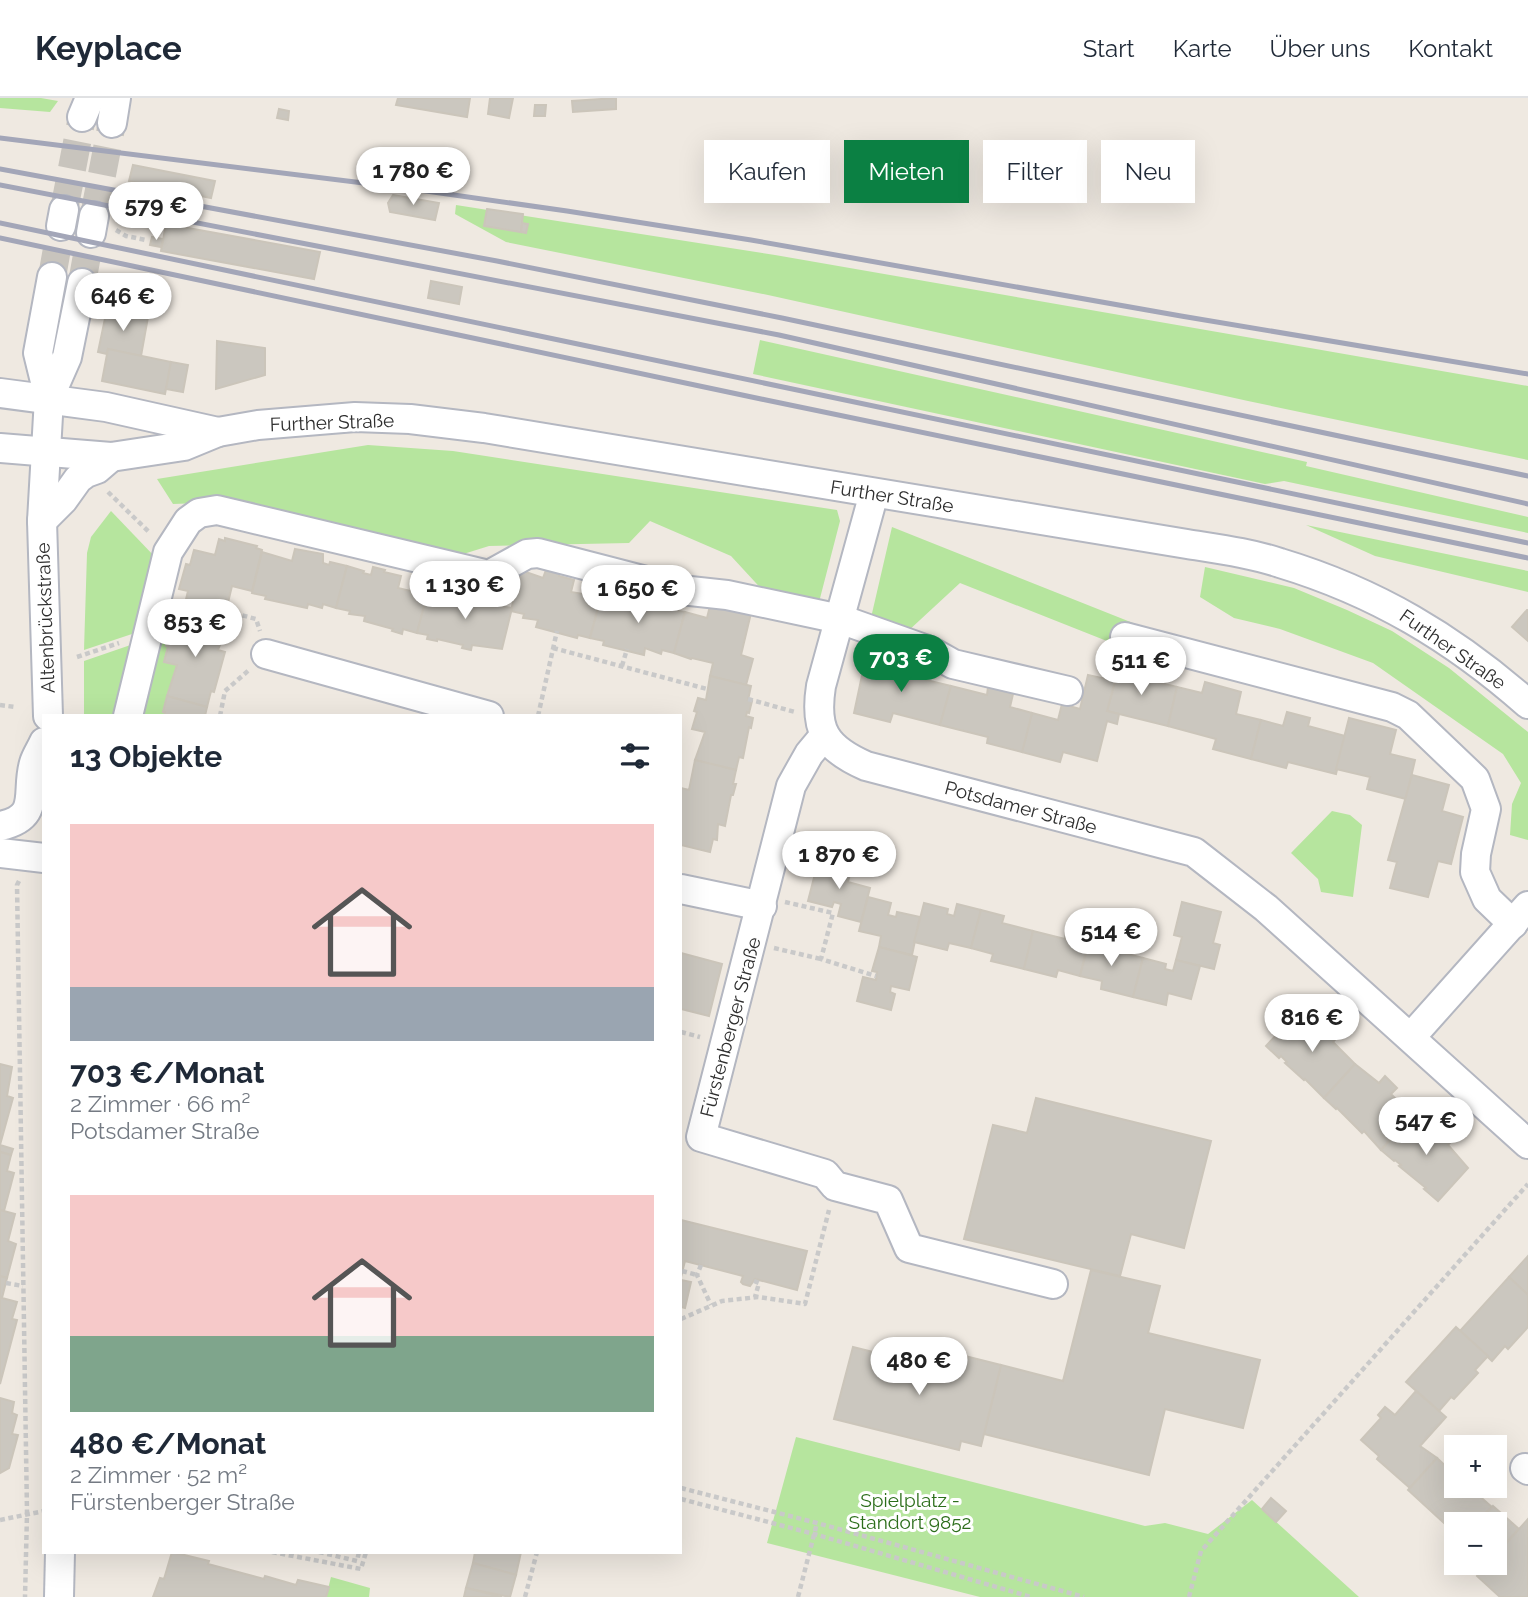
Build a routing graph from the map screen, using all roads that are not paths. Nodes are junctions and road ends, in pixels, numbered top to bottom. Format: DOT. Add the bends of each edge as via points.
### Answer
graph roads {
  1 [pos="52,277"];
  2 [pos="82,283"];
  3 [pos="0,393"];
  4 [pos="49,398"];
  5 [pos="218,432"];
  6 [pos="0,448"];
  7 [pos="46,450"];
  8 [pos="111,457"];
  9 [pos="874,493"];
  10 [pos="41,521"];
  11 [pos="840,619"];
  12 [pos="1125,637"];
  13 [pos="266,654"];
  14 [pos="1068,691"];
  15 [pos="1528,704"];
  16 [pos="412,706"];
  17 [pos="48,714"];
  18 [pos="128,714"];
  19 [pos="473,714"];
  20 [pos="821,727"];
  21 [pos="42,746"];
  22 [pos="0,826"];
  23 [pos="0,853"];
  24 [pos="42,858"];
  25 [pos="682,889"];
  26 [pos="763,902"];
  27 [pos="1520,915"];
  28 [pos="1411,1037"];
  29 [pos="1528,1144"];
  30 [pos="1053,1284"];
  31 [pos="60,1554"];
  32 [pos="59,1597"];
  1 -- 4 [label="street" via="38,353"];
  2 -- 4 [label="street" via="67,357"];
  3 -- 4 [label="street, Further Straße"];
  4 -- 5 [label="street, Further Straße"];
  4 -- 7 [label="street, Altenbrückstraße"];
  5 -- 8 [label="street, Further Straße" via="184,446"];
  5 -- 9 [label="street, Further Straße" via="355,417 410,419"];
  6 -- 7 [label="street, Further Straße"];
  7 -- 8 [label="street, Further Straße"];
  7 -- 10 [label="street, Altenbrückstraße"];
  8 -- 10 [label="street, Altenbrückstraße" via="78,479"];
  9 -- 11 [label="street"];
  9 -- 15 [label="street, Further Straße" via="1279,562 1385,603 1422,623"];
  10 -- 17 [label="street, Altenbrückstraße"];
  11 -- 14 [label="street" via="953,663"];
  11 -- 18 [label="street" via="681,590 538,553 527,554 489,575 217,510 199,513 188,521 168,552"];
  11 -- 20 [label="street" via="821,686"];
  12 -- 27 [label="street" via="1408,715 1475,779 1486,809 1475,872 1487,899"];
  13 -- 16 [label="street"];
  16 -- 19 [label="street"];
  20 -- 26 [label="street, Fürstenberger Straße" via="791,786"];
  20 -- 28 [label="street, Potsdamer Straße" via="836,750 866,766 1194,852 1266,908"];
  21 -- 22 [label="street" via="33,764 29,806 23,817"];
  23 -- 24 [label="street"];
  25 -- 26 [label="street"];
  26 -- 30 [label="street, Fürstenberger Straße" via="701,1137 825,1174 835,1186 888,1200 909,1248"];
  27 -- 28 [label="street"];
  28 -- 29 [label="street, Potsdamer Straße"];
  31 -- 32 [label="street"];
}
